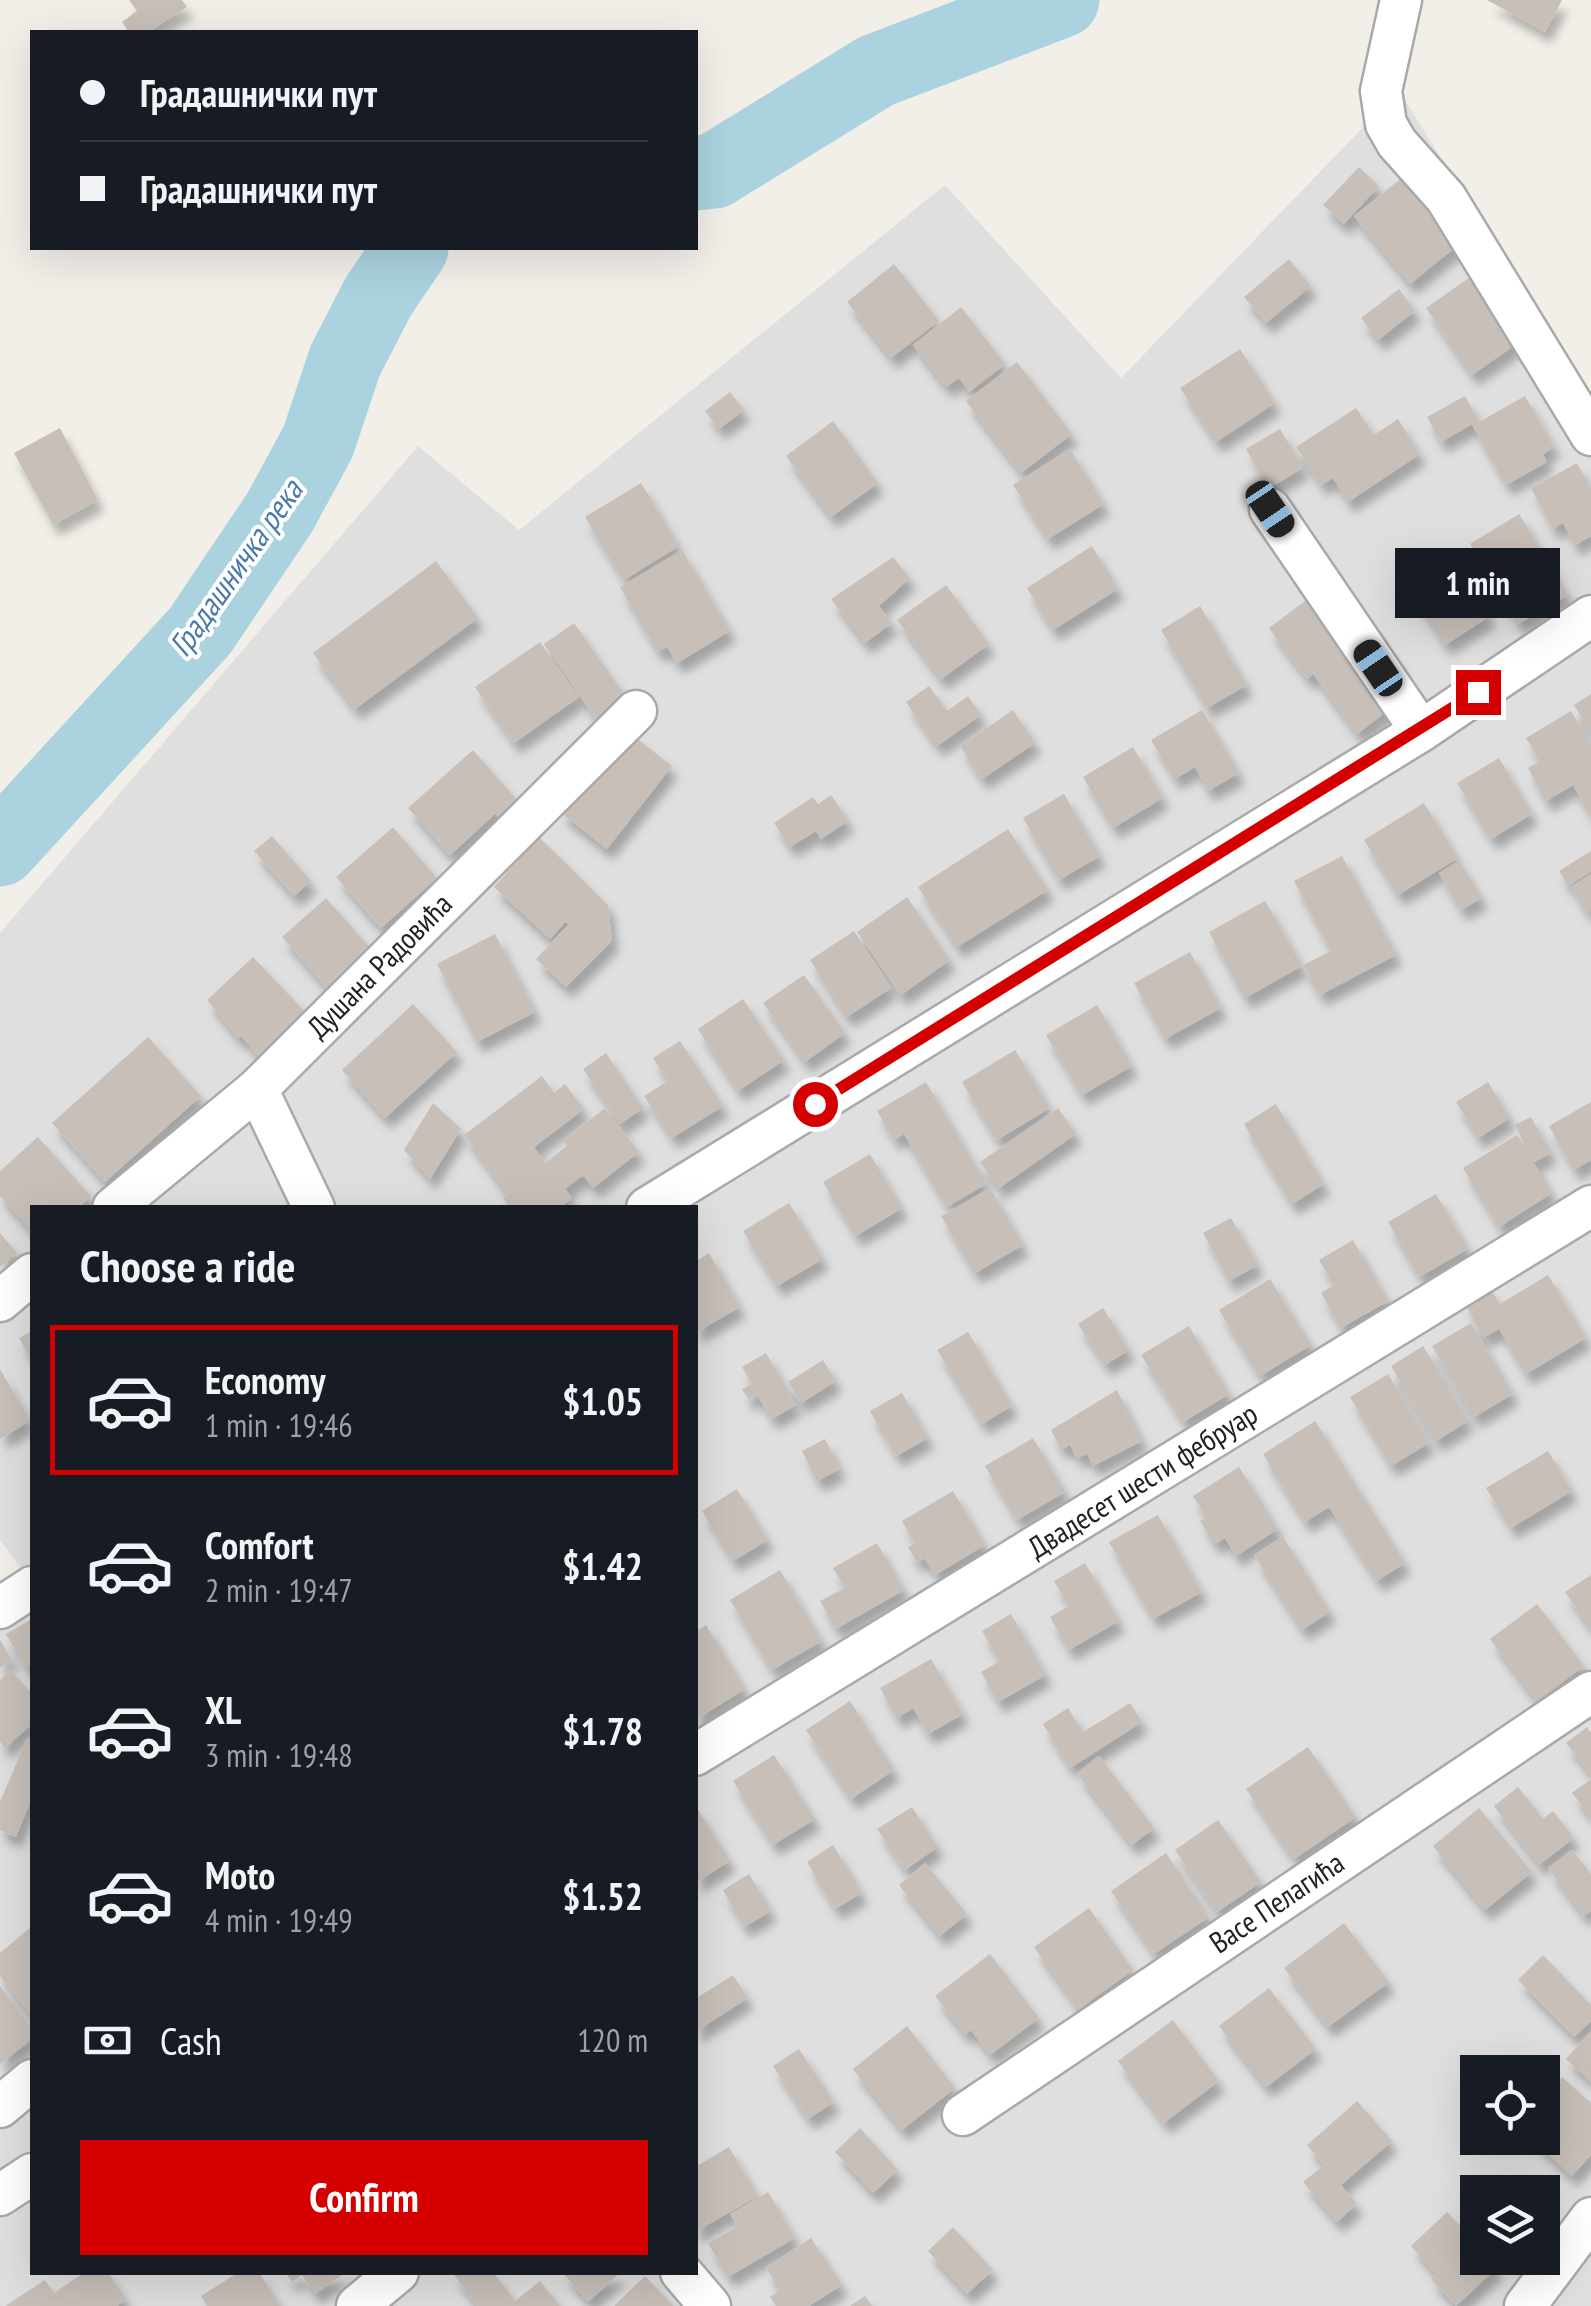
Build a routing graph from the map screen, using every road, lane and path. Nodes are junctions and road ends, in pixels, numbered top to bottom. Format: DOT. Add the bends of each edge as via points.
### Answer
graph roads {
  1 [pos="1401,0"];
  2 [pos="1591,436"];
  3 [pos="1270,509"];
  4 [pos="1591,616"];
  5 [pos="636,710"];
  6 [pos="1421,731"];
  7 [pos="257,1089"];
  8 [pos="117,1205"];
  9 [pos="313,1205"];
  10 [pos="651,1205"];
  11 [pos="1591,1206"];
  12 [pos="30,1276"];
  13 [pos="0,1301"];
  14 [pos="30,1588"];
  15 [pos="0,1608"];
  16 [pos="1591,1692"];
  17 [pos="698,1754"];
  18 [pos="30,2082"];
  19 [pos="0,2107"];
  20 [pos="962,2114"];
  21 [pos="30,2175"];
  22 [pos="0,2195"];
  23 [pos="1591,2218"];
  24 [pos="394,2275"];
  25 [pos="684,2275"];
  26 [pos="358,2306"];
  27 [pos="710,2306"];
  28 [pos="1525,2306"];
  1 -- 2 [label="street" via="1381,91 1386,124 1446,198"];
  3 -- 6 [label="street"];
  4 -- 6 [label="street"];
  5 -- 7 [label="street, Душана Радовића"];
  6 -- 10 [label="street"];
  7 -- 8 [label="street, Душана Радовића"];
  7 -- 9 [label="street"];
  11 -- 17 [label="street, Двадесет шести фебруар"];
  12 -- 13 [label="street"];
  14 -- 15 [label="street"];
  16 -- 20 [label="street, Васе Пелагића"];
  18 -- 19 [label="street"];
  21 -- 22 [label="street"];
  23 -- 28 [label="street"];
  24 -- 26 [label="street"];
  25 -- 27 [label="street"];
}
